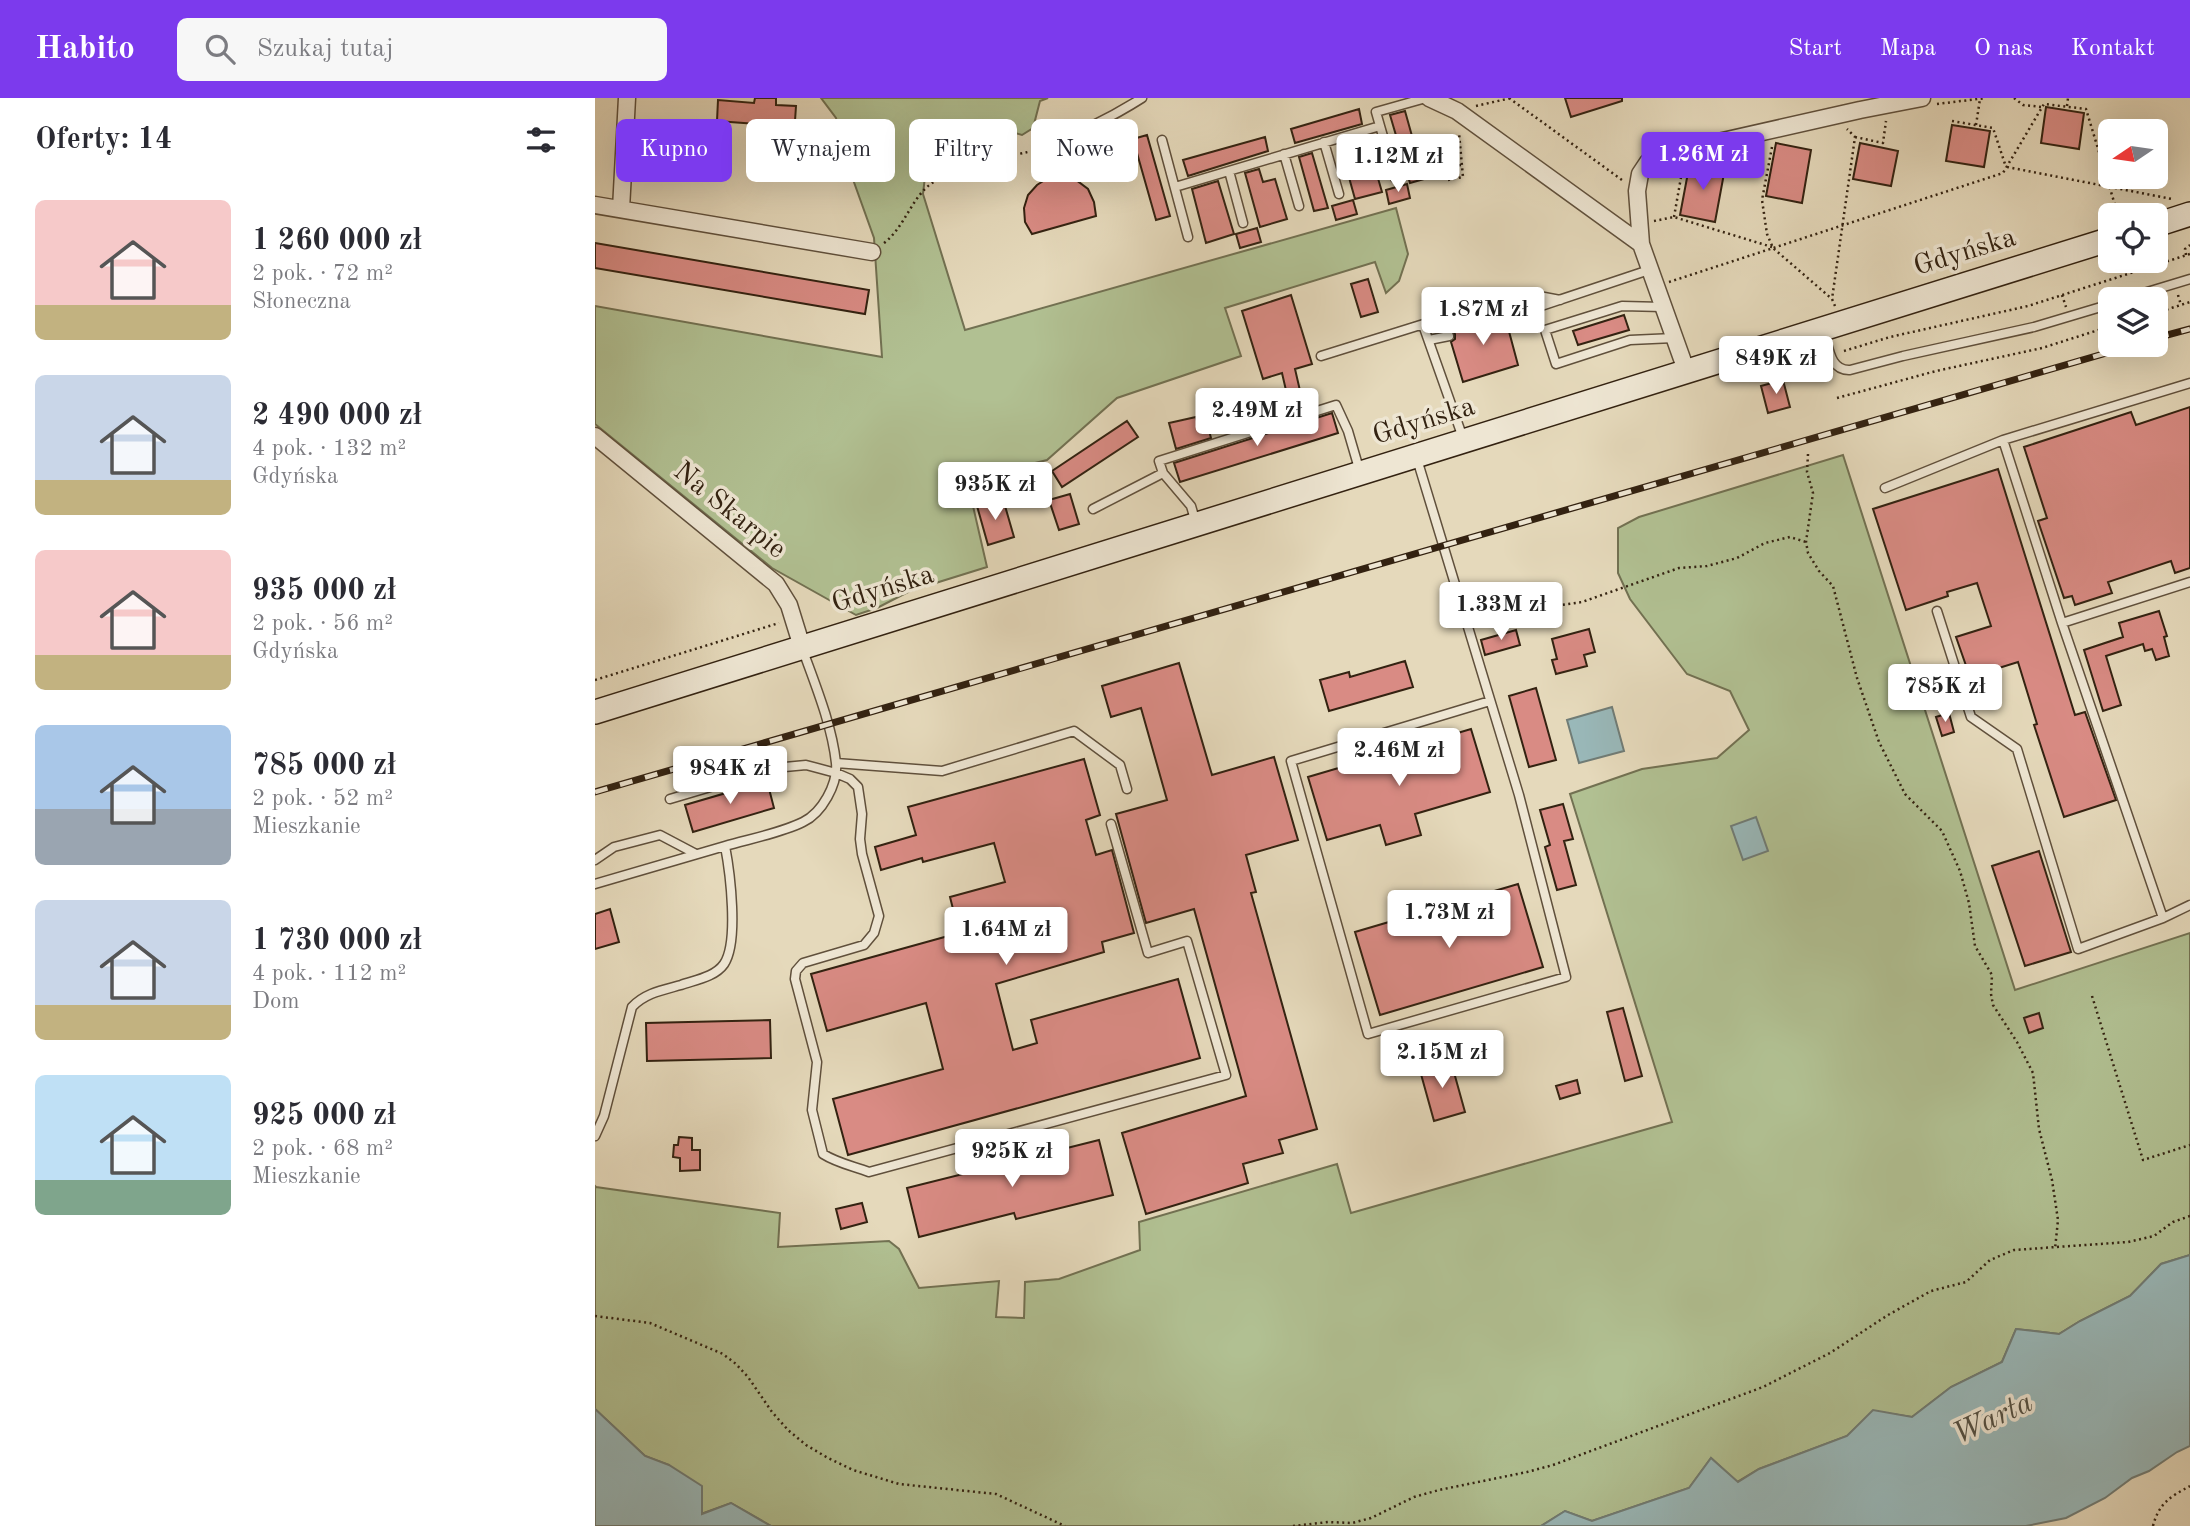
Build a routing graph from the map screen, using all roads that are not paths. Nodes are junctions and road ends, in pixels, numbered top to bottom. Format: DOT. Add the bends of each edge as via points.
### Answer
graph roads {
  1 [pos="627,98"];
  2 [pos="1142,98"];
  3 [pos="1428,98"];
  4 [pos="1925,101"];
  5 [pos="1460,105"];
  6 [pos="1107,119"];
  7 [pos="1380,126"];
  8 [pos="1162,141"];
  9 [pos="1324,142"];
  10 [pos="1284,154"];
  11 [pos="1229,171"];
  12 [pos="1395,178"];
  13 [pos="1175,187"];
  14 [pos="1339,194"];
  15 [pos="595,205"];
  16 [pos="1299,206"];
  17 [pos="2186,208"];
  18 [pos="621,209"];
  19 [pos="2168,218"];
  20 [pos="1243,223"];
  21 [pos="1188,237"];
  22 [pos="2098,243"];
  23 [pos="1641,244"];
  24 [pos="872,252"];
  25 [pos="1649,270"];
  26 [pos="2190,279"];
  27 [pos="2164,287"];
  28 [pos="1560,300"];
  29 [pos="1663,307"];
  30 [pos="2098,307"];
  31 [pos="1505,318"];
  32 [pos="1423,325"];
  33 [pos="1823,329"];
  34 [pos="1449,336"];
  35 [pos="1674,338"];
  36 [pos="1429,340"];
  37 [pos="1321,356"];
  38 [pos="1686,370"];
  39 [pos="2190,383"];
  40 [pos="595,436"];
  41 [pos="2003,440"];
  42 [pos="1464,441"];
  43 [pos="1416,456"];
  44 [pos="1360,472"];
  45 [pos="1163,473"];
  46 [pos="1885,488"];
  47 [pos="1093,509"];
  48 [pos="1196,523"];
  49 [pos="2190,582"];
  50 [pos="1937,611"];
  51 [pos="2062,623"];
  52 [pos="802,647"];
  53 [pos="1490,701"];
  54 [pos="595,712"];
  55 [pos="836,768"];
  56 [pos="1127,789"];
  57 [pos="670,799"];
  58 [pos="1111,824"];
  59 [pos="725,846"];
  60 [pos="696,854"];
  61 [pos="595,860"];
  62 [pos="595,884"];
  63 [pos="2190,905"];
  64 [pos="2163,918"];
  65 [pos="595,1136"];
  1 -- 18 [label="street"];
  2 -- 6 [label="lane"];
  3 -- 5 [label="street"];
  3 -- 7 [label="lane" via="1376,112"];
  4 -- 23 [label="street" via="1860,110 1661,155 1648,162 1640,174"];
  5 -- 23 [label="street"];
  7 -- 9 [label="lane"];
  7 -- 12 [label="lane"];
  8 -- 13 [label="lane"];
  9 -- 10 [label="lane"];
  9 -- 14 [label="lane"];
  10 -- 11 [label="lane"];
  10 -- 16 [label="lane"];
  11 -- 13 [label="lane"];
  11 -- 20 [label="lane"];
  13 -- 21 [label="lane"];
  15 -- 18 [label="street"];
  17 -- 19 [label="main road"];
  18 -- 24 [label="street"];
  22 -- 33 [label="main road, Gdyńska"];
  23 -- 25 [label="street"];
  25 -- 28 [label="lane"];
  25 -- 29 [label="street"];
  26 -- 27 [label="lane"];
  28 -- 31 [label="lane"];
  28 -- 32 [label="lane" via="1523,292"];
  29 -- 35 [label="street"];
  29 -- 35 [label="lane" via="1622,306 1545,330 1556,364 1630,340"];
  30 -- 33 [label="lane" via="2034,327 1850,370 1836,367"];
  32 -- 36 [label="lane"];
  32 -- 37 [label="lane"];
  33 -- 38 [label="main road, Gdyńska"];
  34 -- 36 [label="lane"];
  35 -- 38 [label="street"];
  36 -- 42 [label="lane"];
  38 -- 42 [label="main road, Gdyńska"];
  39 -- 41 [label="lane"];
  40 -- 52 [label="street, Na Skarpie" via="776,584 789,605"];
  41 -- 46 [label="lane"];
  41 -- 51 [label="lane"];
  42 -- 43 [label="main road, Gdyńska"];
  43 -- 44 [label="main road, Gdyńska"];
  43 -- 53 [label="lane"];
  44 -- 45 [label="lane" via="1336,405 1159,461"];
  44 -- 48 [label="main road, Gdyńska"];
  45 -- 47 [label="lane"];
  45 -- 48 [label="lane" via="1191,506"];
  48 -- 52 [label="main road, Gdyńska"];
  49 -- 51 [label="lane"];
  50 -- 64 [label="lane" via="1971,717 2017,749 2078,949"];
  51 -- 64 [label="lane"];
  52 -- 54 [label="main road, Gdyńska"];
  52 -- 55 [label="lane"];
  53 -- 53 [label="lane" via="1520,795 1566,976 1368,1034 1291,761"];
  55 -- 56 [label="lane" via="942,771 1074,731 1120,765"];
  55 -- 57 [label="lane" via="774,768"];
  55 -- 58 [label="lane" via="857,787 862,801 862,854 879,915 874,933 863,945 803,963 795,979 817,1062 812,1110 823,1154 869,1172 1226,1075 1187,941 1148,953"];
  55 -- 59 [label="lane" via="823,805 805,822"];
  59 -- 60 [label="lane"];
  59 -- 65 [label="lane" via="730,952 715,973 640,999 632,1007"];
  60 -- 61 [label="lane" via="660,835 614,847"];
  60 -- 62 [label="lane"];
  63 -- 64 [label="lane"];
}
